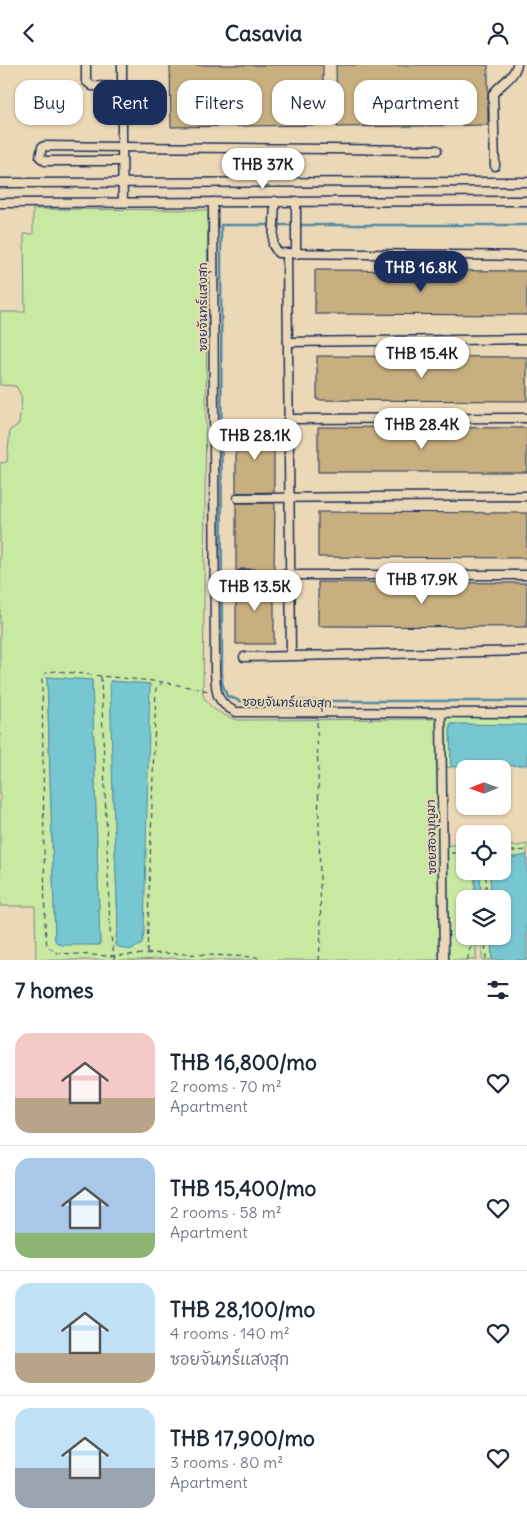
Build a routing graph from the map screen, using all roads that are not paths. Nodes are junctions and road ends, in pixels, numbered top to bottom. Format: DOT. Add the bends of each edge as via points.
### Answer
graph roads {
  1 [pos="86,65"];
  2 [pos="122,65"];
  3 [pos="517,65"];
  4 [pos="122,80"];
  5 [pos="93,86"];
  6 [pos="122,125"];
  7 [pos="122,147"];
  8 [pos="438,150"];
  9 [pos="122,161"];
  10 [pos="495,166"];
  11 [pos="527,182"];
  12 [pos="0,183"];
  13 [pos="122,183"];
  14 [pos="275,201"];
  15 [pos="296,201"];
  16 [pos="527,201"];
  17 [pos="123,202"];
  18 [pos="213,202"];
  19 [pos="0,203"];
  20 [pos="292,253"];
  21 [pos="527,256"];
  22 [pos="527,339"];
  23 [pos="288,342"];
  24 [pos="527,417"];
  25 [pos="288,419"];
  26 [pos="527,497"];
  27 [pos="289,498"];
  28 [pos="238,499"];
  29 [pos="289,574"];
  30 [pos="241,575"];
  31 [pos="527,575"];
  32 [pos="527,651"];
  33 [pos="291,655"];
  34 [pos="244,657"];
  35 [pos="441,713"];
  36 [pos="527,713"];
  37 [pos="444,960"];
  1 -- 5 [label="street" via="86,81"];
  2 -- 4 [label="street"];
  3 -- 10 [label="street" via="510,79 493,94"];
  6 -- 7 [label="street"];
  7 -- 8 [label="street"];
  7 -- 9 [label="street"];
  7 -- 9 [label="street" via="45,146 40,152 45,161"];
  9 -- 13 [label="street"];
  11 -- 13 [label="street"];
  12 -- 13 [label="street"];
  13 -- 17 [label="street"];
  14 -- 15 [label="street"];
  14 -- 18 [label="street"];
  14 -- 20 [label="street" via="272,245 278,253"];
  15 -- 16 [label="street"];
  15 -- 20 [label="street"];
  17 -- 18 [label="street"];
  17 -- 19 [label="street"];
  18 -- 35 [label="street, ซอยจันทร์แสงสุก" via="216,693 227,708 236,712"];
  20 -- 21 [label="street"];
  20 -- 23 [label="street"];
  22 -- 23 [label="street"];
  23 -- 25 [label="street"];
  24 -- 25 [label="street"];
  25 -- 27 [label="street"];
  26 -- 27 [label="street"];
  27 -- 28 [label="street"];
  27 -- 29 [label="street"];
  29 -- 30 [label="street"];
  29 -- 31 [label="street"];
  29 -- 33 [label="street"];
  32 -- 33 [label="street"];
  33 -- 34 [label="street"];
  35 -- 36 [label="street, ซอยจันทร์แสงสุก"];
  35 -- 37 [label="street, ซอยสองบุญมา"];
}
